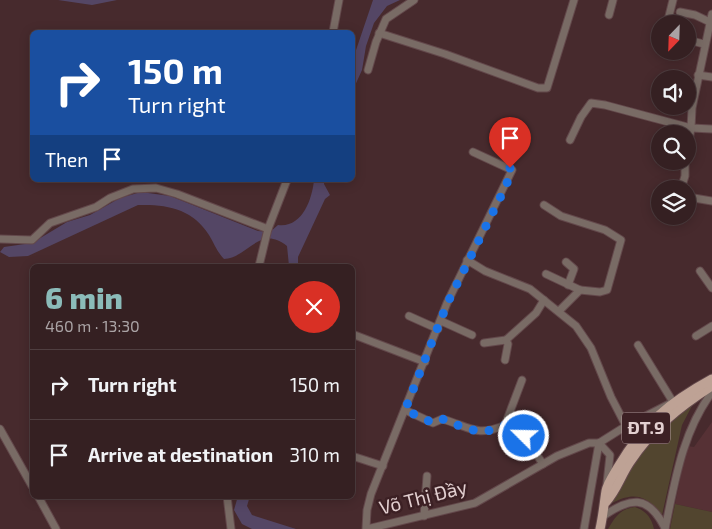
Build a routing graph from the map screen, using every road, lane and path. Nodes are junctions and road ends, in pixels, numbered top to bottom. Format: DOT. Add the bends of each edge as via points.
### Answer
graph roads {
  1 [pos="339,0"];
  2 [pos="414,0"];
  3 [pos="574,0"];
  4 [pos="613,0"];
  5 [pos="673,0"];
  6 [pos="680,12"];
  7 [pos="712,14"];
  8 [pos="609,15"];
  9 [pos="669,15"];
  10 [pos="711,23"];
  11 [pos="333,30"];
  12 [pos="379,34"];
  13 [pos="696,42"];
  14 [pos="704,44"];
  15 [pos="368,70"];
  16 [pos="698,75"];
  17 [pos="712,77"];
  18 [pos="680,125"];
  19 [pos="691,125"];
  20 [pos="696,128"];
  21 [pos="712,129"];
  22 [pos="570,140"];
  23 [pos="473,152"];
  24 [pos="286,182"];
  25 [pos="696,198"];
  26 [pos="712,201"];
  27 [pos="544,205"];
  28 [pos="268,230"];
  29 [pos="0,239"];
  30 [pos="467,260"];
  31 [pos="566,262"];
  32 [pos="259,264"];
  33 [pos="700,271"];
  34 [pos="546,274"];
  35 [pos="568,285"];
  36 [pos="712,288"];
  37 [pos="580,290"];
  38 [pos="544,300"];
  39 [pos="559,311"];
  40 [pos="409,316"];
  41 [pos="440,321"];
  42 [pos="712,326"];
  43 [pos="438,329"];
  44 [pos="355,335"];
  45 [pos="472,335"];
  46 [pos="696,336"];
  47 [pos="506,340"];
  48 [pos="484,343"];
  49 [pos="638,344"];
  50 [pos="504,360"];
  51 [pos="424,362"];
  52 [pos="712,379"];
  53 [pos="522,380"];
  54 [pos="712,386"];
  55 [pos="712,392"];
  56 [pos="673,402"];
  57 [pos="405,410"];
  58 [pos="505,425"];
  59 [pos="626,426"];
  60 [pos="0,429"];
  61 [pos="599,443"];
  62 [pos="355,457"];
  63 [pos="543,464"];
  64 [pos="382,466"];
  65 [pos="427,476"];
  66 [pos="30,482"];
  67 [pos="606,490"];
  68 [pos="40,499"];
  69 [pos="227,499"];
  70 [pos="606,502"];
  71 [pos="424,516"];
  72 [pos="602,517"];
  73 [pos="390,526"];
  74 [pos="56,529"];
  75 [pos="231,529"];
  76 [pos="367,529"];
  77 [pos="584,529"];
  78 [pos="600,529"];
  79 [pos="665,529"];
  1 -- 11 [label="street"];
  2 -- 12 [label="street" via="388,16"];
  3 -- 12 [label="street" via="547,88 538,88"];
  4 -- 8 [label="street"];
  5 -- 9 [label="street"];
  6 -- 10 [label="street"];
  7 -- 10 [label="street"];
  10 -- 14 [label="street"];
  12 -- 15 [label="street"];
  13 -- 14 [label="street"];
  14 -- 16 [label="street"];
  16 -- 17 [label="street"];
  16 -- 19 [label="street"];
  18 -- 22 [label="street" via="591,103"];
  20 -- 21 [label="street"];
  23 -- 30 [label="street" via="512,170"];
  24 -- 28 [label="street"];
  25 -- 26 [label="street"];
  27 -- 37 [label="street" via="561,216 605,230 621,240 607,290"];
  28 -- 29 [label="street" via="177,194 156,188 133,188 96,207 50,223 32,240"];
  28 -- 32 [label="street"];
  30 -- 38 [label="street" via="530,289"];
  30 -- 41 [label="street"];
  31 -- 35 [label="street" via="574,269"];
  33 -- 36 [label="street"];
  34 -- 35 [label="street"];
  35 -- 37 [label="street"];
  37 -- 39 [label="street"];
  38 -- 39 [label="street"];
  38 -- 47 [label="street" via="536,313"];
  39 -- 59 [label="street" via="576,326 592,348"];
  40 -- 43 [label="street"];
  41 -- 43 [label="street"];
  41 -- 45 [label="street"];
  42 -- 46 [label="street"];
  43 -- 51 [label="street"];
  44 -- 51 [label="street"];
  47 -- 48 [label="street"];
  47 -- 50 [label="street"];
  49 -- 56 [label="street"];
  51 -- 57 [label="street"];
  52 -- 56 [label="main road, ĐT.9"];
  53 -- 58 [label="street"];
  54 -- 70 [label="main road, ĐT.9" via="659,424 640,447"];
  55 -- 79 [label="street" via="684,445"];
  56 -- 59 [label="street, Võ Thị Đầy"];
  56 -- 67 [label="main road, ĐT.9" via="628,451"];
  57 -- 58 [label="street" via="433,423 442,419 473,431 485,432"];
  57 -- 64 [label="street"];
  58 -- 63 [label="street" via="524,436"];
  59 -- 61 [label="street, Võ Thị Đầy"];
  60 -- 66 [label="street"];
  61 -- 63 [label="street, Võ Thị Đầy" via="590,443"];
  61 -- 67 [label="street" via="610,455"];
  61 -- 77 [label="street"];
  62 -- 64 [label="street"];
  63 -- 71 [label="street, Võ Thị Đầy" via="475,502"];
  64 -- 76 [label="street" via="367,510"];
  65 -- 71 [label="street"];
  67 -- 70 [label="main road, ĐT.9"];
  68 -- 74 [label="street"];
  69 -- 75 [label="street"];
  70 -- 72 [label="main road, ĐT.9"];
  71 -- 73 [label="street, Võ Thị Đầy"];
  72 -- 78 [label="main road, ĐT.9"];
  72 -- 79 [label="street" via="627,502 645,503 652,507"];
  73 -- 76 [label="street, Võ Thị Đầy"];
}
